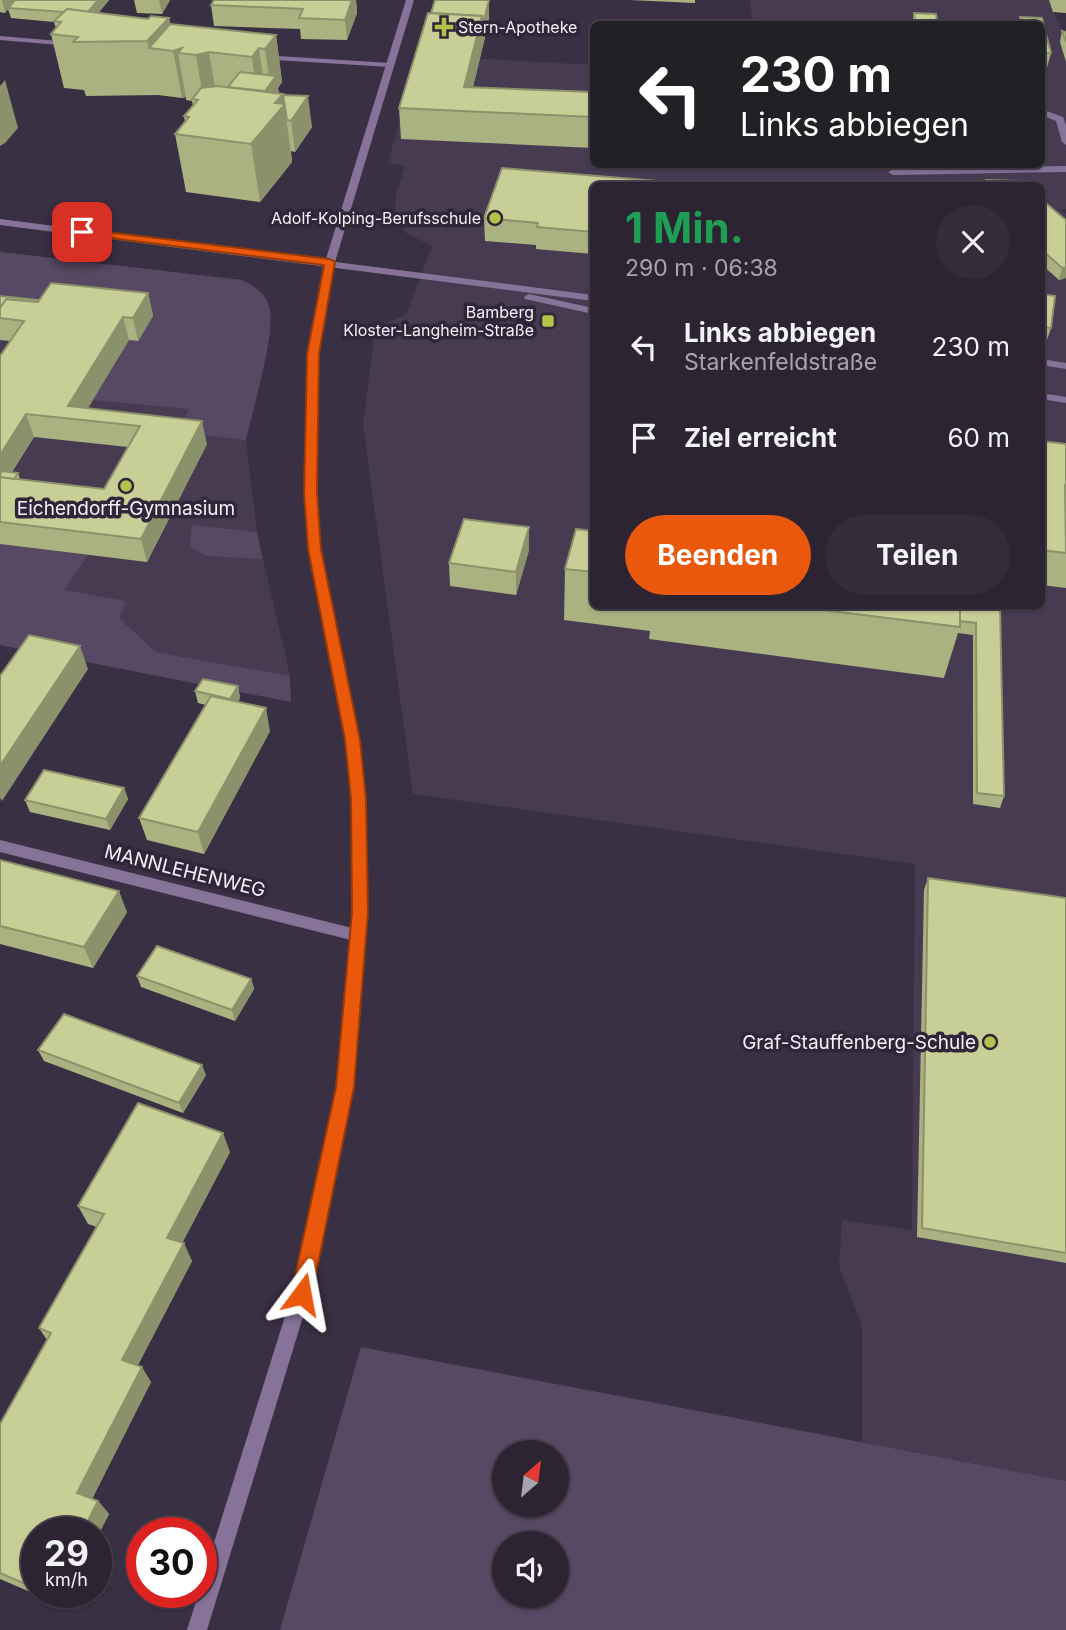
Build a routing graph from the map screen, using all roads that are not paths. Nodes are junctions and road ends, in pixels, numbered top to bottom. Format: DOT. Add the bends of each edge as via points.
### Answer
graph roads {
  1 [pos="410,0"];
  2 [pos="0,38"];
  3 [pos="86,45"];
  4 [pos="256,56"];
  5 [pos="390,65"];
  6 [pos="1045,113"];
  7 [pos="1066,142"];
  8 [pos="1066,169"];
  9 [pos="893,172"];
  10 [pos="0,222"];
  11 [pos="330,262"];
  12 [pos="463,281"];
  13 [pos="590,298"];
  14 [pos="590,310"];
  15 [pos="1045,363"];
  16 [pos="1066,366"];
  17 [pos="1045,397"];
  18 [pos="1066,400"];
  19 [pos="0,846"];
  20 [pos="359,936"];
  21 [pos="197,1630"];
  1 -- 5 [label="street"];
  2 -- 3 [label="street"];
  4 -- 5 [label="street"];
  5 -- 11 [label="street"];
  6 -- 7 [label="street" via="1060,118"];
  8 -- 9 [label="street"];
  10 -- 11 [label="street"];
  11 -- 12 [label="street"];
  11 -- 20 [label="street" via="313,354 310,492 315,549 354,752 361,863"];
  12 -- 13 [label="street"];
  12 -- 14 [label="street"];
  15 -- 16 [label="street"];
  17 -- 18 [label="street"];
  19 -- 20 [label="street, MANNLEHENWEG"];
  20 -- 21 [label="street" via="345,1087 302,1294"];
}
